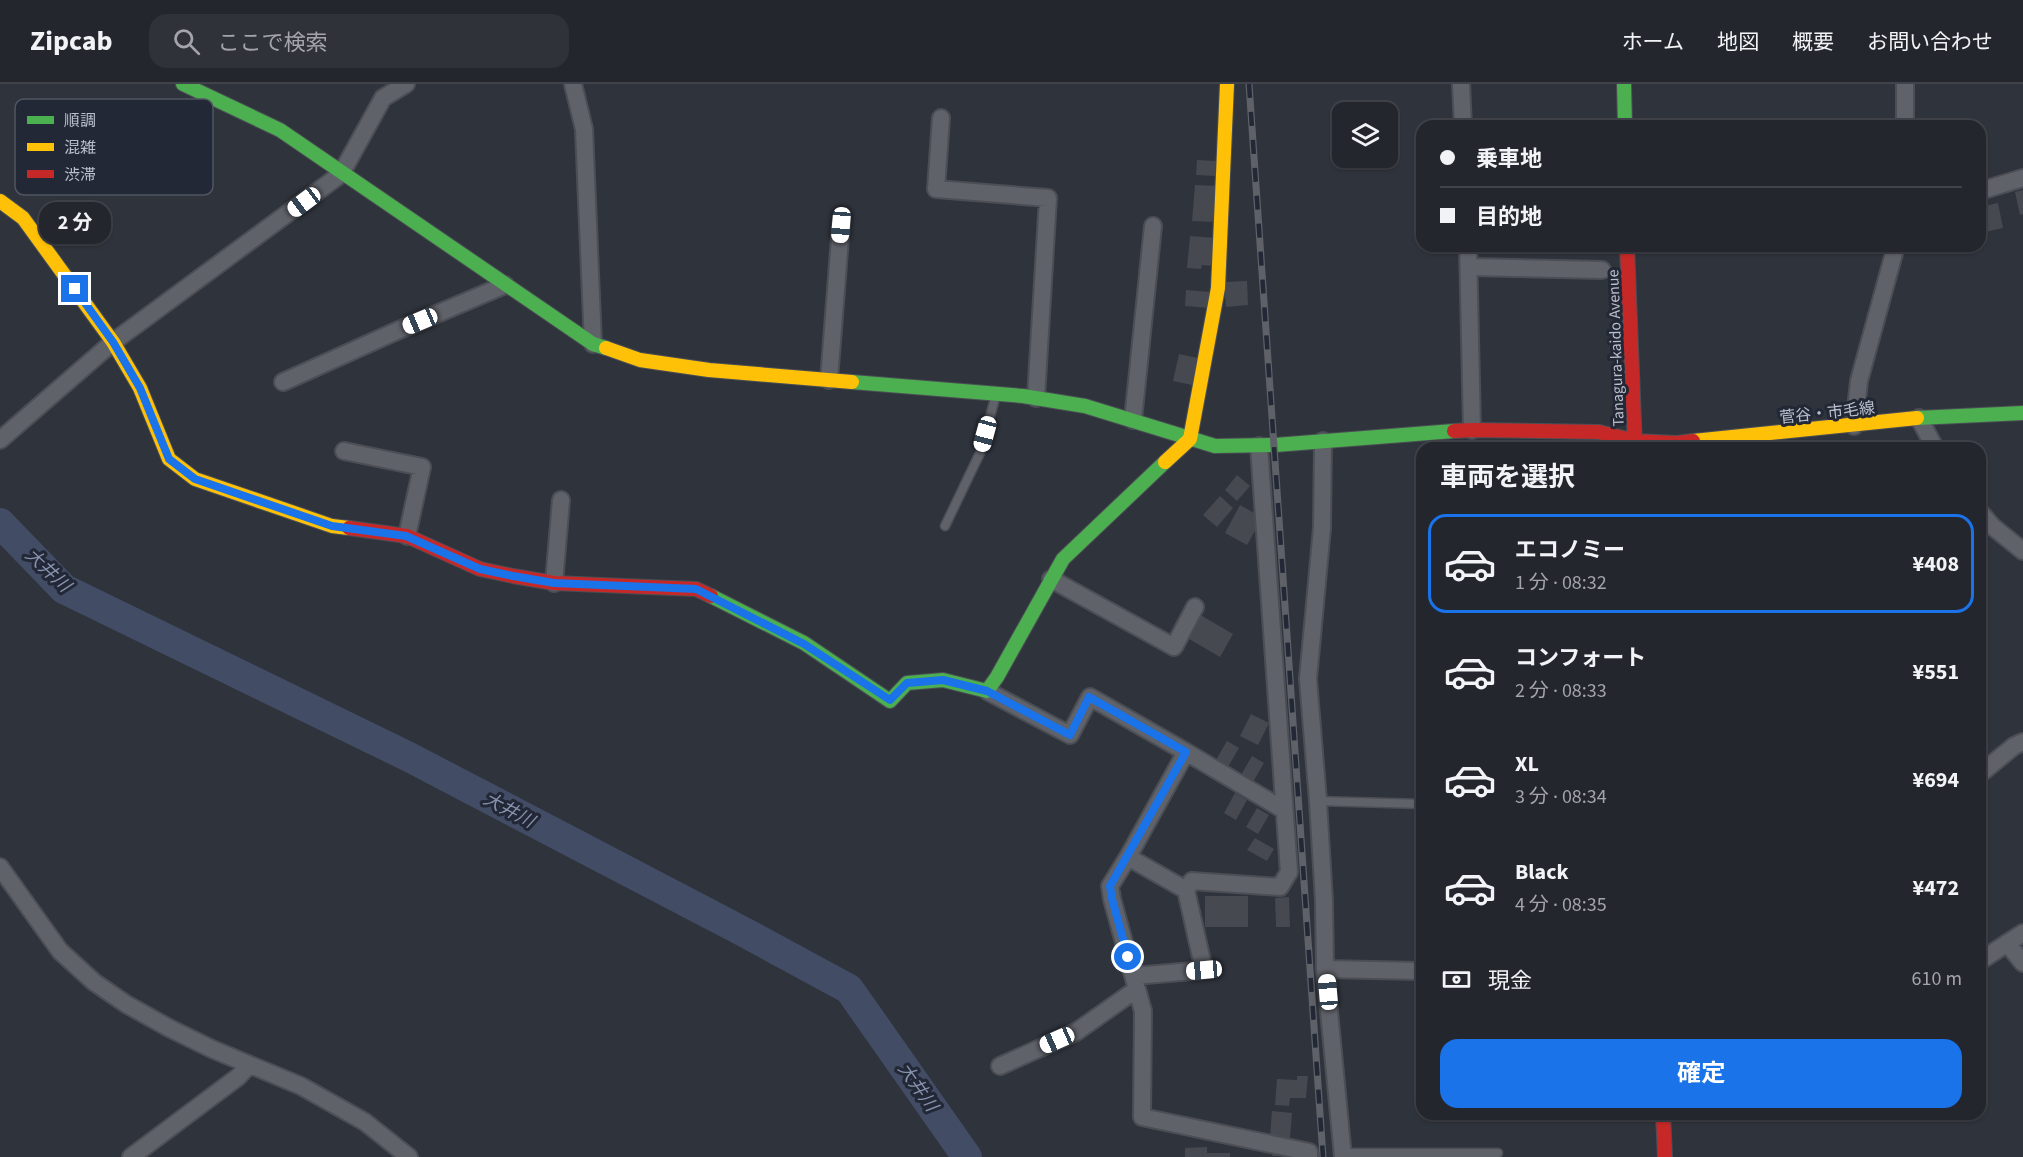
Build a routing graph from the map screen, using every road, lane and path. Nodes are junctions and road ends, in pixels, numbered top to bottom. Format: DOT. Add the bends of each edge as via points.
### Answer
graph roads {
  1 [pos="183,84"];
  2 [pos="573,84"];
  3 [pos="1227,84"];
  4 [pos="1461,84"];
  5 [pos="1624,84"];
  6 [pos="1905,84"];
  7 [pos="401,85"];
  8 [pos="941,118"];
  9 [pos="1463,120"];
  10 [pos="1624,120"];
  11 [pos="1905,120"];
  12 [pos="341,174"];
  13 [pos="2023,178"];
  14 [pos="1986,189"];
  15 [pos="0,201"];
  16 [pos="841,225"];
  17 [pos="1153,226"];
  18 [pos="1468,252"];
  19 [pos="1627,252"];
  20 [pos="1894,252"];
  21 [pos="1469,267"];
  22 [pos="1602,270"];
  23 [pos="505,285"];
  24 [pos="113,342"];
  25 [pos="593,344"];
  26 [pos="829,380"];
  27 [pos="283,382"];
  28 [pos="996,394"];
  29 [pos="1036,398"];
  30 [pos="2023,413"];
  31 [pos="1919,418"];
  32 [pos="1133,420"];
  33 [pos="1854,426"];
  34 [pos="1472,430"];
  35 [pos="0,440"];
  36 [pos="1190,440"];
  37 [pos="1323,441"];
  38 [pos="1627,442"];
  39 [pos="1635,442"];
  40 [pos="1687,442"];
  41 [pos="1932,442"];
  42 [pos="1259,446"];
  43 [pos="344,451"];
  44 [pos="561,500"];
  45 [pos="1986,519"];
  46 [pos="945,526"];
  47 [pos="406,536"];
  48 [pos="2023,551"];
  49 [pos="1051,579"];
  50 [pos="554,583"];
  51 [pos="1196,607"];
  52 [pos="987,691"];
  53 [pos="2023,742"];
  54 [pos="1186,752"];
  55 [pos="1986,769"];
  56 [pos="1318,801"];
  57 [pos="1416,804"];
  58 [pos="1284,810"];
  59 [pos="1128,857"];
  60 [pos="0,867"];
  61 [pos="1186,890"];
  62 [pos="2023,933"];
  63 [pos="2007,943"];
  64 [pos="1986,957"];
  65 [pos="2023,963"];
  66 [pos="1325,969"];
  67 [pos="1416,971"];
  68 [pos="1135,982"];
  69 [pos="249,1065"];
  70 [pos="1000,1066"];
  71 [pos="1663,1120"];
  72 [pos="1498,1153"];
  73 [pos="1342,1155"];
  74 [pos="131,1157"];
  75 [pos="409,1157"];
  76 [pos="1309,1157"];
  77 [pos="1665,1157"];
  1 -- 12 [label="street, 菅谷・市毛線" via="279,130"];
  2 -- 25 [label="street" via="584,129"];
  3 -- 36 [label="street" via="1218,288"];
  4 -- 9 [label="street"];
  5 -- 10 [label="street"];
  6 -- 11 [label="street"];
  7 -- 12 [label="street" via="383,98"];
  8 -- 29 [label="street" via="936,189 1048,198"];
  12 -- 23 [label="street, 菅谷・市毛線"];
  12 -- 24 [label="street"];
  13 -- 14 [label="street"];
  15 -- 24 [label="street" via="23,218"];
  16 -- 26 [label="street"];
  17 -- 32 [label="street"];
  18 -- 21 [label="street"];
  19 -- 39 [label="street, Tanagura-kaido Avenue"];
  20 -- 33 [label="street" via="1859,381"];
  21 -- 22 [label="street"];
  21 -- 34 [label="street"];
  23 -- 25 [label="street, 菅谷・市毛線"];
  23 -- 27 [label="street"];
  24 -- 35 [label="street"];
  24 -- 47 [label="street" via="140,388 169,459 195,479 332,526"];
  25 -- 26 [label="street, 菅谷・市毛線" via="652,362"];
  26 -- 28 [label="street, 菅谷・市毛線"];
  28 -- 29 [label="street, 菅谷・市毛線"];
  28 -- 46 [label="lane" via="980,453"];
  29 -- 32 [label="street, 菅谷・市毛線" via="1085,406"];
  30 -- 31 [label="street, 菅谷・市毛線"];
  31 -- 33 [label="street, 菅谷・市毛線"];
  31 -- 41 [label="street"];
  32 -- 36 [label="street, 菅谷・市毛線"];
  33 -- 40 [label="street, 菅谷・市毛線"];
  34 -- 37 [label="street, 菅谷・市毛線"];
  34 -- 38 [label="street, 菅谷・市毛線" via="1599,432"];
  36 -- 42 [label="street, 菅谷・市毛線" via="1215,446"];
  36 -- 49 [label="street" via="1063,559"];
  37 -- 42 [label="street, 菅谷・市毛線"];
  37 -- 56 [label="street" via="1322,528 1308,679"];
  42 -- 58 [label="street"];
  43 -- 47 [label="street" via="422,467"];
  44 -- 50 [label="street"];
  45 -- 48 [label="street"];
  47 -- 50 [label="street" via="480,569"];
  49 -- 51 [label="street" via="1174,647"];
  49 -- 52 [label="street"];
  50 -- 52 [label="street" via="696,589 804,644 890,700 907,683 916,682 943,680"];
  52 -- 54 [label="street" via="1070,735 1089,697"];
  53 -- 55 [label="street"];
  54 -- 58 [label="street"];
  54 -- 59 [label="street"];
  56 -- 57 [label="lane"];
  56 -- 66 [label="street"];
  58 -- 61 [label="street" via="1289,872 1280,887 1192,881"];
  59 -- 61 [label="street"];
  59 -- 68 [label="street" via="1110,886"];
  60 -- 69 [label="street" via="60,951 94,982 169,1028"];
  61 -- 68 [label="street" via="1204,970"];
  62 -- 63 [label="street"];
  63 -- 64 [label="street"];
  63 -- 65 [label="street"];
  66 -- 67 [label="street"];
  66 -- 73 [label="street"];
  68 -- 70 [label="street" via="1076,1032"];
  68 -- 76 [label="street" via="1143,1011 1142,1117 1309,1152"];
  69 -- 74 [label="street"];
  69 -- 75 [label="street" via="301,1086 365,1122"];
  71 -- 77 [label="street"];
  72 -- 73 [label="lane"];
}
